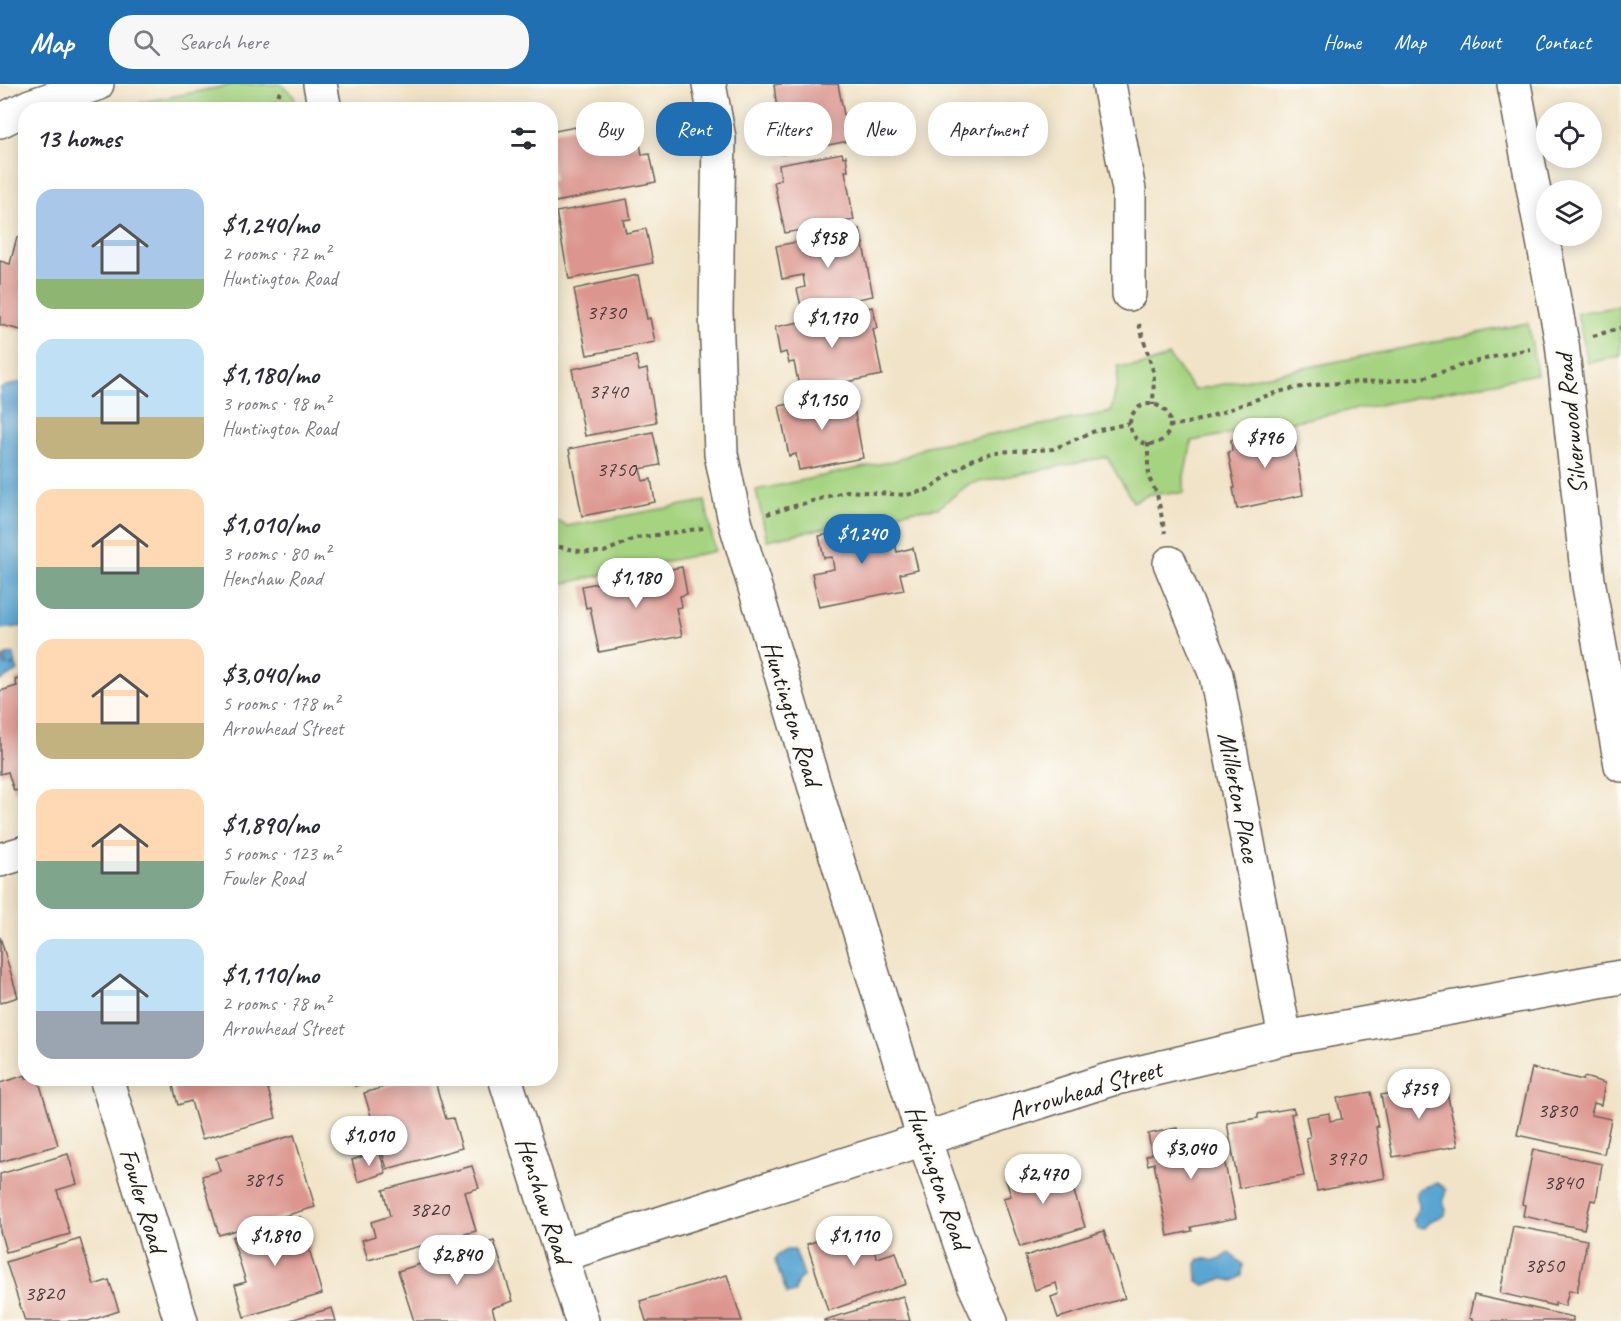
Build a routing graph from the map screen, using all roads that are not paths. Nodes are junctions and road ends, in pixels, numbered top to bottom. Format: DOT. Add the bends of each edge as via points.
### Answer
graph roads {
  1 [pos="97,84"];
  2 [pos="320,84"];
  3 [pos="709,84"];
  4 [pos="1109,84"];
  5 [pos="1514,84"];
  6 [pos="42,102"];
  7 [pos="323,102"];
  8 [pos="18,112"];
  9 [pos="0,121"];
  10 [pos="1130,294"];
  11 [pos="1170,563"];
  12 [pos="1621,765"];
  13 [pos="18,854"];
  14 [pos="0,860"];
  15 [pos="1621,977"];
  16 [pos="1285,1038"];
  17 [pos="108,1086"];
  18 [pos="508,1086"];
  19 [pos="924,1138"];
  20 [pos="562,1255"];
  21 [pos="181,1321"];
  22 [pos="582,1321"];
  23 [pos="991,1321"];
  1 -- 6 [label="street"];
  2 -- 7 [label="street"];
  3 -- 19 [label="street, Huntington Road" via="719,138 716,311 721,454 735,521"];
  4 -- 10 [label="street" via="1129,190"];
  5 -- 12 [label="street, Silverwood Road" via="1562,343 1588,580"];
  8 -- 9 [label="street"];
  11 -- 16 [label="street, Millerton Place" via="1216,675"];
  13 -- 14 [label="street"];
  15 -- 16 [label="street, Arrowhead Street"];
  16 -- 19 [label="street, Arrowhead Street" via="1108,1080"];
  17 -- 21 [label="street, Fowler Road"];
  18 -- 20 [label="street, Henshaw Road"];
  19 -- 20 [label="street, Arrowhead Street"];
  19 -- 23 [label="street, Huntington Road" via="974,1284"];
  20 -- 22 [label="street, Henshaw Road"];
}
